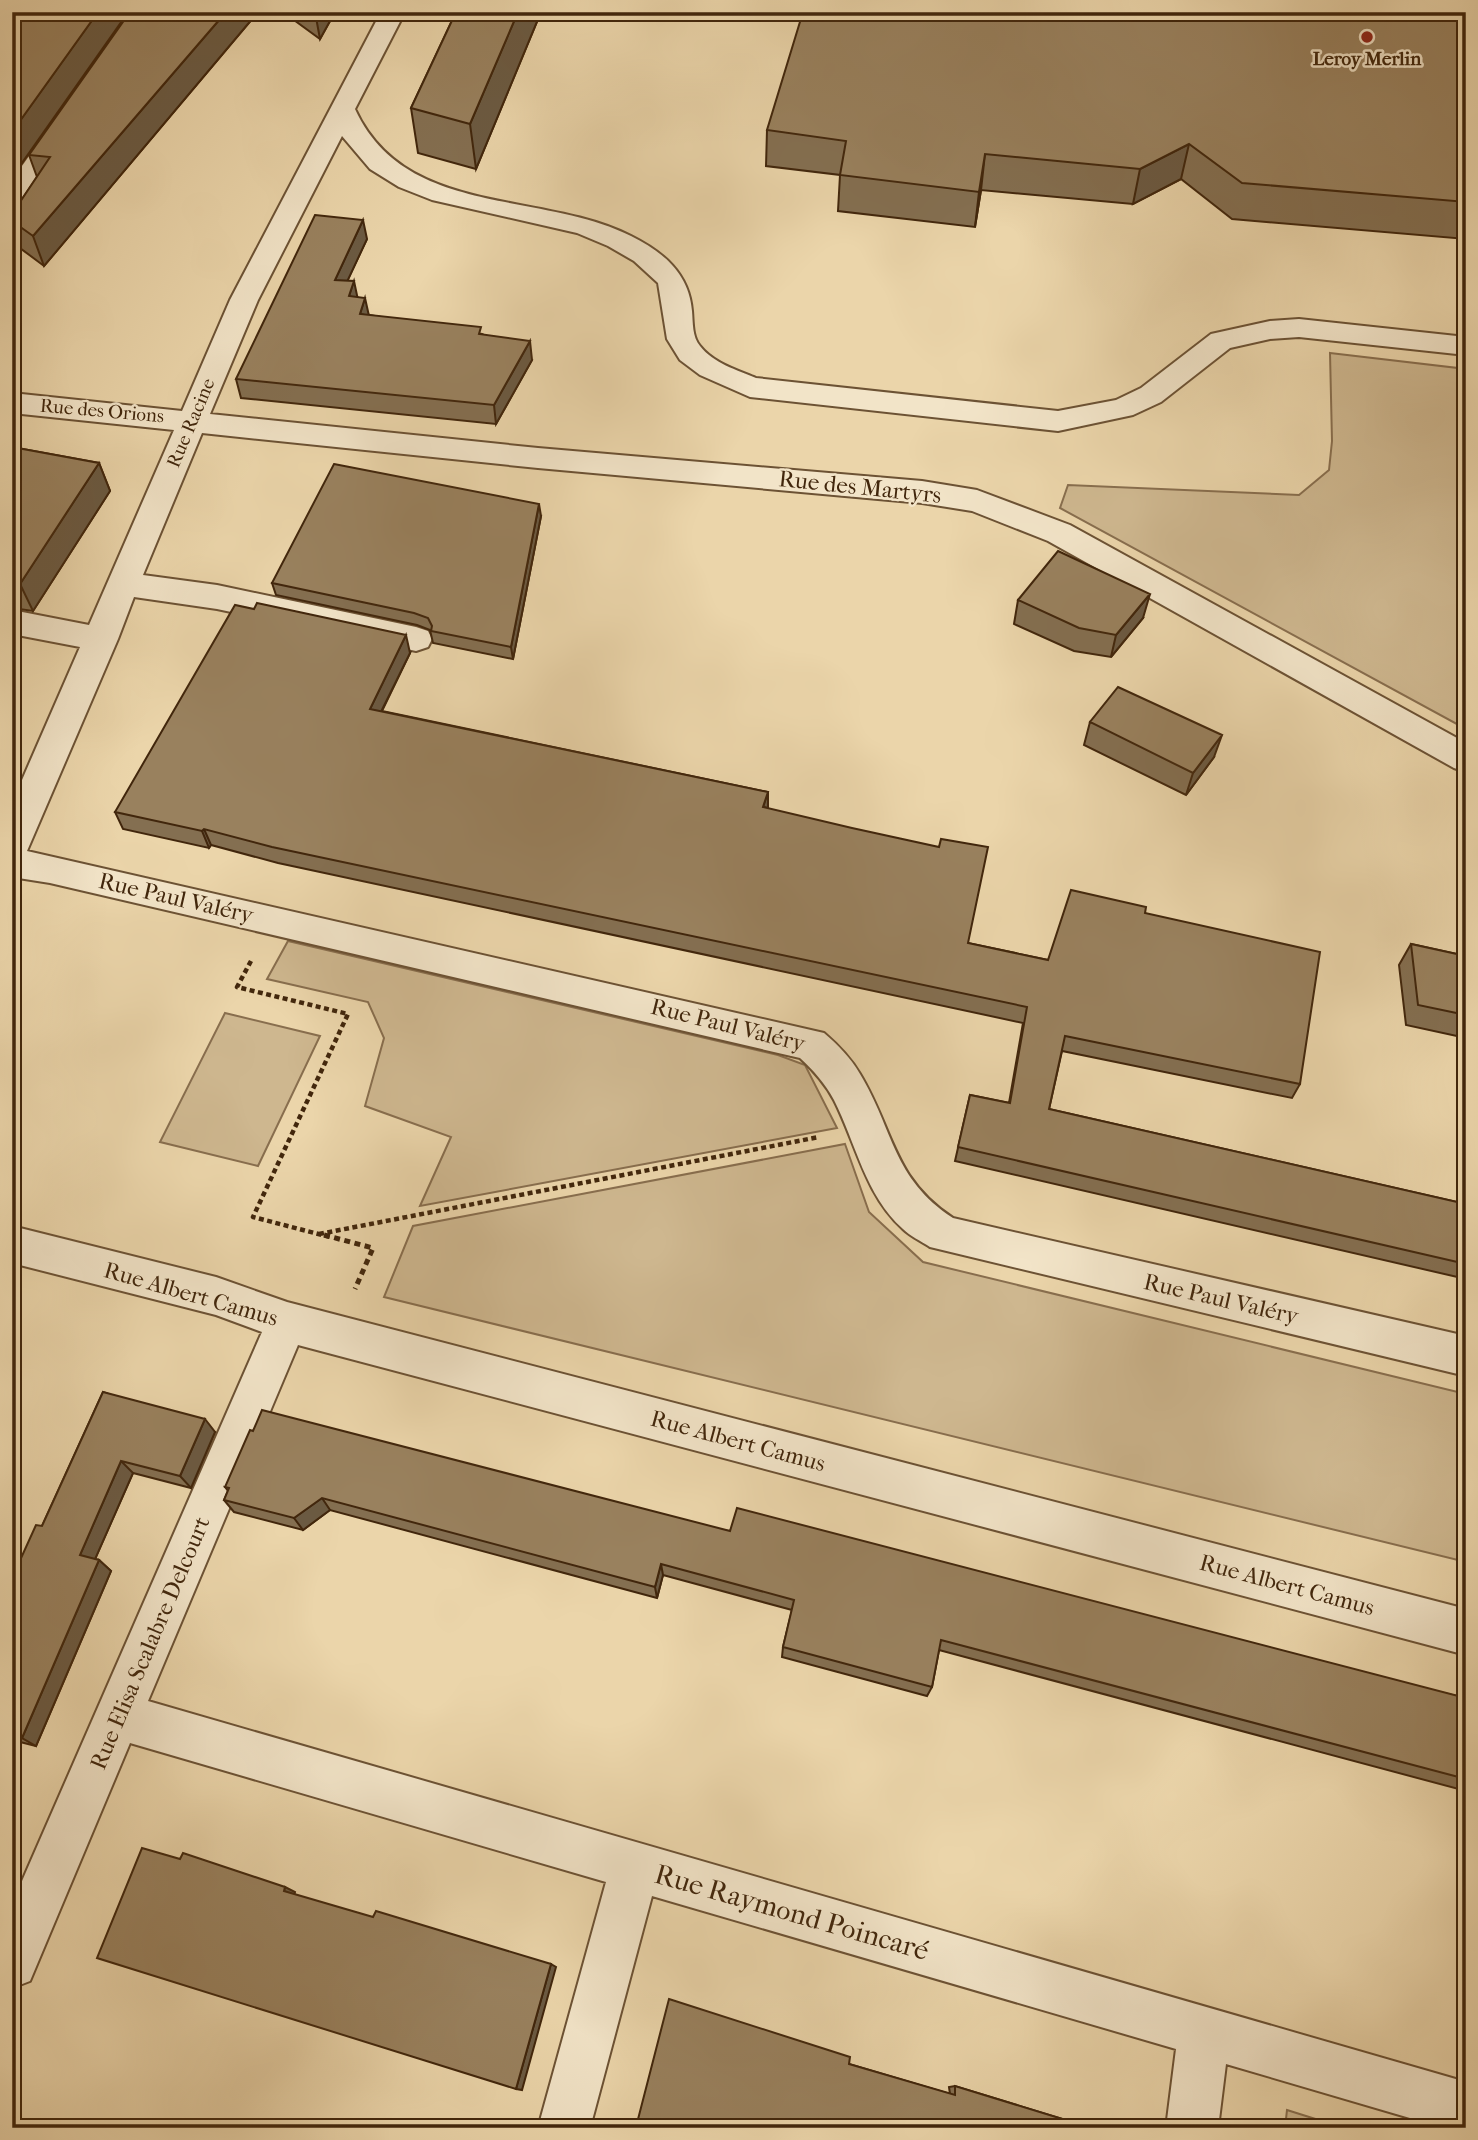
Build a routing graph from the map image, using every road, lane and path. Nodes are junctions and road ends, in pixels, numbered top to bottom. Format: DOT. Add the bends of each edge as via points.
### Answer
graph roads {
  1 [pos="393,12"];
  2 [pos="342,108"];
  3 [pos="74,113"];
  4 [pos="12,200"];
  5 [pos="1466,346"];
  6 [pos="12,403"];
  7 [pos="192,420"];
  8 [pos="124,584"];
  9 [pos="12,622"];
  10 [pos="102,639"];
  11 [pos="416,639"];
  12 [pos="1466,759"];
  13 [pos="13,847"];
  14 [pos="272,919"];
  15 [pos="865,1128"];
  16 [pos="318,1234"];
  17 [pos="12,1244"];
  18 [pos="287,1322"];
  19 [pos="336,1335"];
  20 [pos="1466,1356"];
  21 [pos="1466,1632"];
  22 [pos="118,1716"];
  23 [pos="635,1866"];
  24 [pos="12,1963"];
  25 [pos="1204,2031"];
  26 [pos="1466,2108"];
  27 [pos="564,2128"];
  28 [pos="1192,2128"];
  1 -- 2 [label="street, Rue Racine"];
  2 -- 5 [label="street" via="356,138 399,178 440,195 582,226 651,259 675,291 677,326 690,353 750,387 1058,421 1123,408 1151,395 1221,341 1270,330 1299,328"];
  2 -- 7 [label="street, Rue Racine" via="244,300"];
  3 -- 4 [label="street"];
  6 -- 7 [label="street, Rue des Orions"];
  7 -- 8 [label="street, Rue Racine"];
  7 -- 12 [label="street, Rue des Martyrs" via="977,501 1059,533"];
  8 -- 10 [label="street, Rue Racine"];
  8 -- 11 [label="street" via="217,597"];
  9 -- 10 [label="street"];
  10 -- 13 [label="street, Rue Racine"];
  13 -- 14 [label="street, Rue Paul Valéry"];
  14 -- 15 [label="street, Rue Paul Valéry" via="811,1044 832,1060"];
  14 -- 16 [label="path" via="237,987 348,1014 253,1217"];
  15 -- 16 [label="path"];
  15 -- 20 [label="street, Rue Paul Valéry" via="897,1195 923,1224 944,1234"];
  16 -- 19 [label="path" via="373,1248"];
  17 -- 18 [label="street, Rue Albert Camus" via="216,1296"];
  18 -- 19 [label="street, Rue Albert Camus"];
  18 -- 22 [label="street, Rue Elisa Scalabre Delcourt"];
  19 -- 21 [label="street, Rue Albert Camus"];
  22 -- 23 [label="street, Rue Raymond Poincaré"];
  22 -- 24 [label="street, Rue Elisa Scalabre Delcourt"];
  23 -- 25 [label="street, Rue Raymond Poincaré"];
  23 -- 27 [label="street"];
  25 -- 26 [label="street, Rue Raymond Poincaré"];
  25 -- 28 [label="street"];
}
